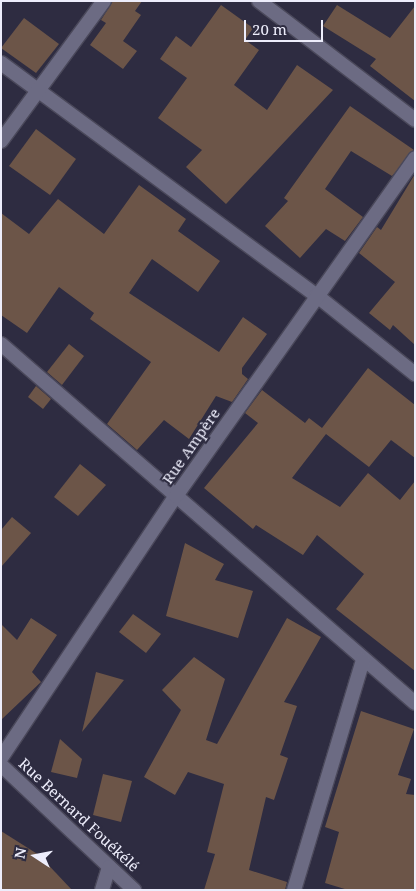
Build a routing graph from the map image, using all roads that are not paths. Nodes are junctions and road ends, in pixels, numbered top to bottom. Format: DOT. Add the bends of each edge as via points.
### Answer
graph roads {
  1 [pos="104,1"];
  2 [pos="259,1"];
  3 [pos="1,63"];
  4 [pos="37,88"];
  5 [pos="415,120"];
  6 [pos="1,141"];
  7 [pos="415,158"];
  8 [pos="316,295"];
  9 [pos="1,344"];
  10 [pos="415,374"];
  11 [pos="176,496"];
  12 [pos="363,660"];
  13 [pos="415,703"];
  14 [pos="1,758"];
  15 [pos="1,765"];
  16 [pos="109,866"];
  17 [pos="102,890"];
  18 [pos="134,890"];
  19 [pos="294,890"];
  1 -- 4 [label="street"];
  2 -- 5 [label="street"];
  3 -- 4 [label="street"];
  4 -- 6 [label="street"];
  4 -- 8 [label="street"];
  7 -- 8 [label="street, Rue Ampère"];
  8 -- 10 [label="street"];
  8 -- 11 [label="street, Rue Ampère"];
  9 -- 11 [label="street"];
  11 -- 12 [label="street"];
  11 -- 14 [label="street, Rue Ampère"];
  12 -- 13 [label="street"];
  12 -- 19 [label="street"];
  15 -- 16 [label="street, Rue Bernard Fouékélé"];
  16 -- 17 [label="street"];
  16 -- 18 [label="street, Rue Bernard Fouékélé"];
}
